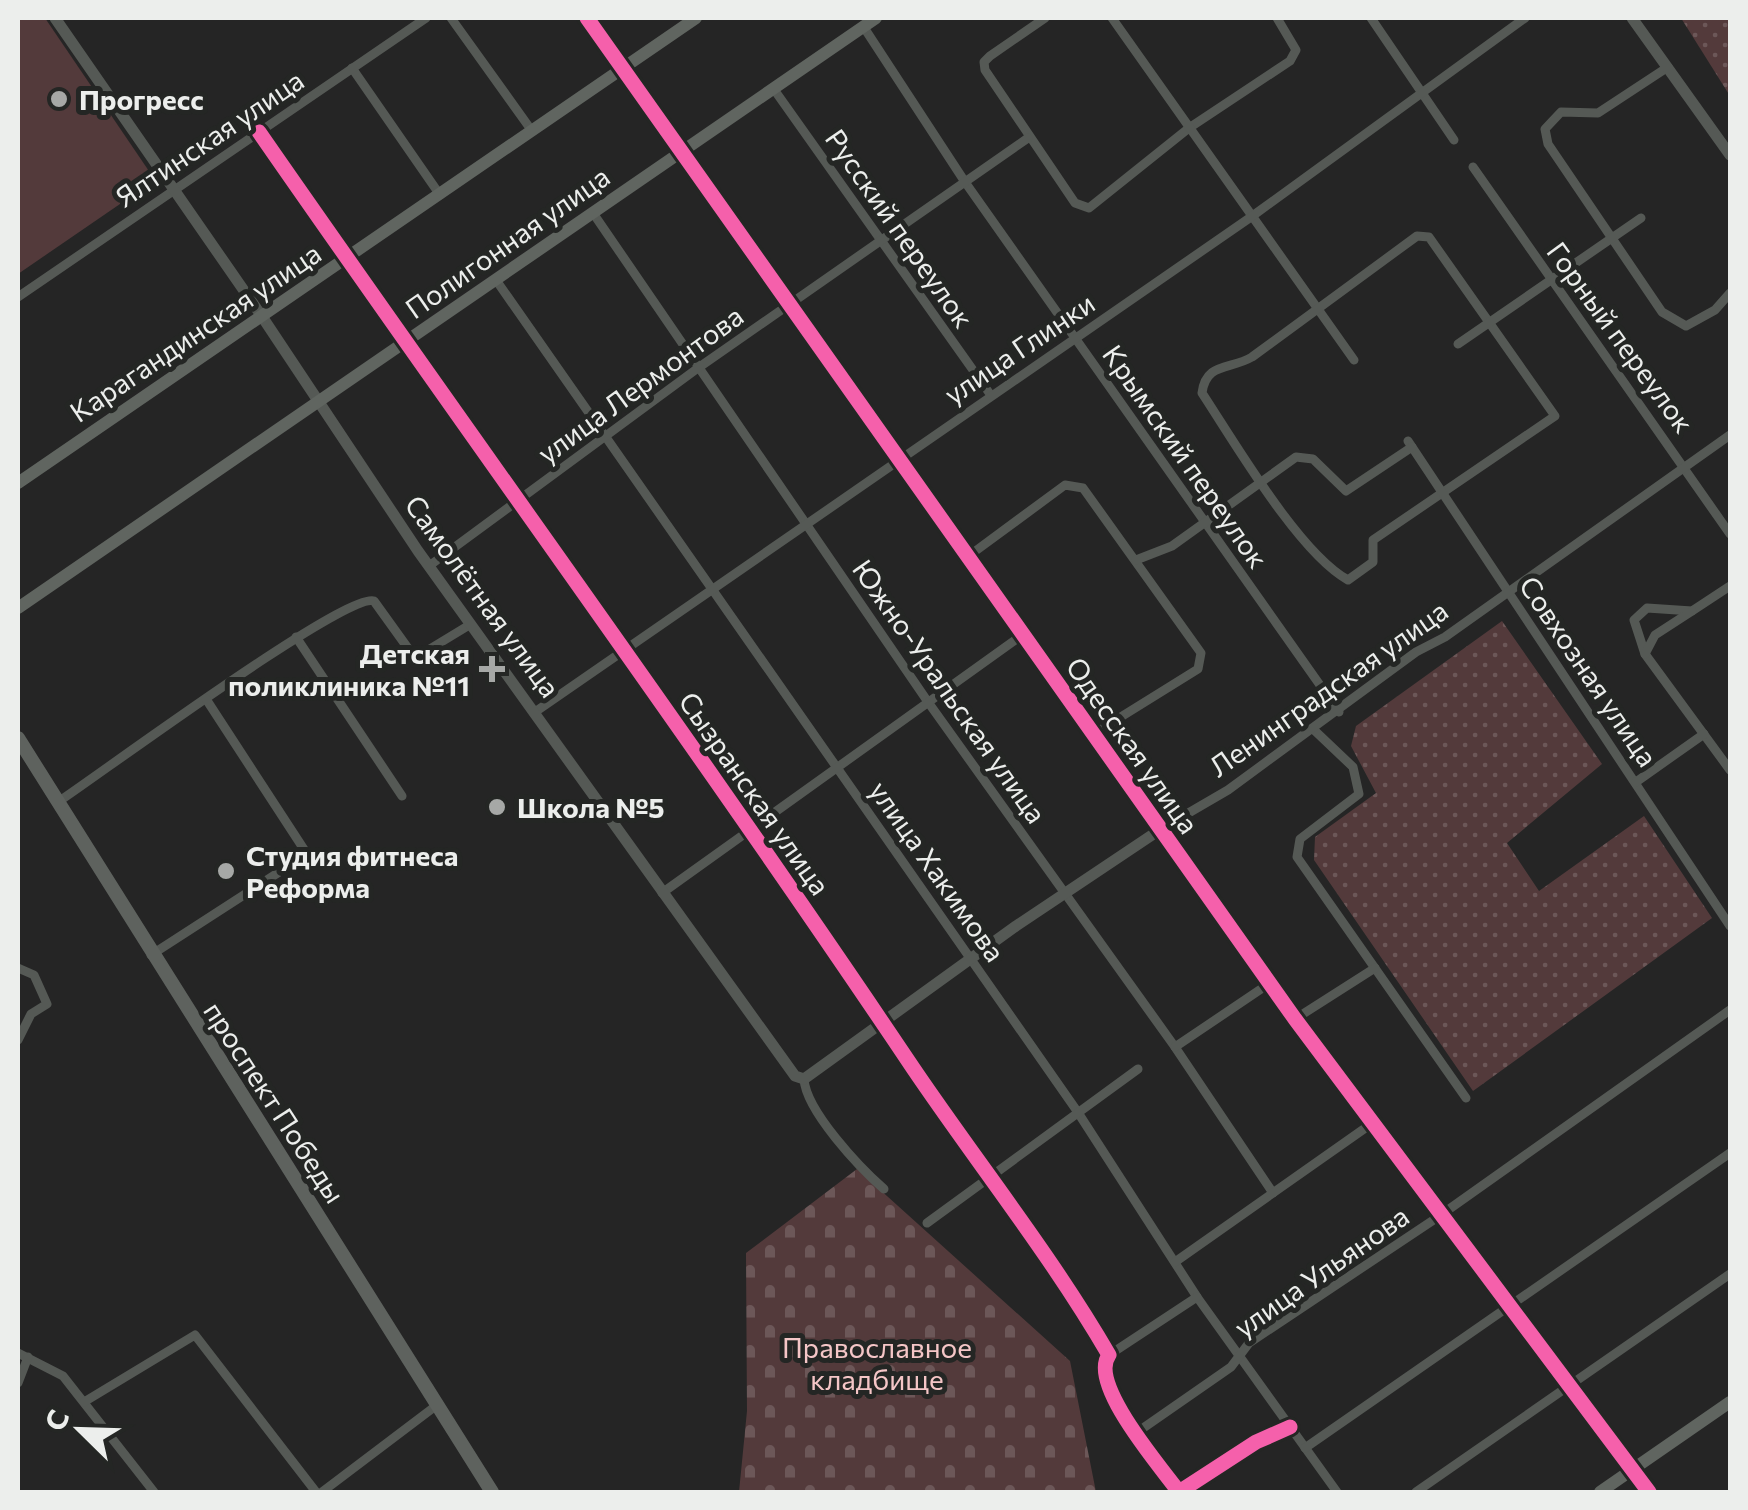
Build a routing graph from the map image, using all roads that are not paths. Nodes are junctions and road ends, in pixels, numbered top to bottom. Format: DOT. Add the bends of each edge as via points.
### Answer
graph roads {
  1 [pos="54,18"];
  2 [pos="426,18"];
  3 [pos="451,18"];
  4 [pos="588,18"];
  5 [pos="696,18"];
  6 [pos="876,18"];
  7 [pos="1045,18"];
  8 [pos="1112,18"];
  9 [pos="1276,18"];
  10 [pos="1371,18"];
  11 [pos="1525,18"];
  12 [pos="1632,18"];
  13 [pos="863,26"];
  14 [pos="1668,67"];
  15 [pos="352,68"];
  16 [pos="624,68"];
  17 [pos="773,88"];
  18 [pos="1423,92"];
  19 [pos="1189,128"];
  20 [pos="532,131"];
  21 [pos="259,132"];
  22 [pos="1028,138"];
  23 [pos="1454,140"];
  24 [pos="682,151"];
  25 [pos="1730,155"];
  26 [pos="1473,167"];
  27 [pos="965,182"];
  28 [pos="175,190"];
  29 [pos="440,195"];
  30 [pos="593,213"];
  31 [pos="1250,218"];
  32 [pos="1642,218"];
  33 [pos="1610,238"];
  34 [pos="882,241"];
  35 [pos="348,258"];
  36 [pos="1550,278"];
  37 [pos="496,280"];
  38 [pos="1730,294"];
  39 [pos="18,297"];
  40 [pos="791,304"];
  41 [pos="1318,310"];
  42 [pos="263,318"];
  43 [pos="1490,322"];
  44 [pos="1075,336"];
  45 [pos="408,342"];
  46 [pos="1458,344"];
  47 [pos="1354,360"];
  48 [pos="698,368"];
  49 [pos="990,394"];
  50 [pos="319,403"];
  51 [pos="605,435"];
  52 [pos="1730,436"];
  53 [pos="900,457"];
  54 [pos="1686,467"];
  55 [pos="1261,480"];
  56 [pos="18,483"];
  57 [pos="1443,490"];
  58 [pos="518,500"];
  59 [pos="1204,522"];
  60 [pos="808,523"];
  61 [pos="1730,534"];
  62 [pos="970,555"];
  63 [pos="1136,560"];
  64 [pos="429,566"];
  65 [pos="1730,586"];
  66 [pos="714,590"];
  67 [pos="1508,591"];
  68 [pos="18,608"];
  69 [pos="1692,611"];
  70 [pos="471,624"];
  71 [pos="1025,633"];
  72 [pos="296,638"];
  73 [pos="626,650"];
  74 [pos="1645,654"];
  75 [pos="206,699"];
  76 [pos="928,702"];
  77 [pos="535,712"];
  78 [pos="1339,712"];
  79 [pos="1313,730"];
  80 [pos="1095,733"];
  81 [pos="1704,734"];
  82 [pos="18,738"];
  83 [pos="837,766"];
  84 [pos="1730,770"];
  85 [pos="1636,782"];
  86 [pos="402,796"];
  87 [pos="58,802"];
  88 [pos="749,828"];
  89 [pos="1161,830"];
  90 [pos="662,893"];
  91 [pos="1066,896"];
  92 [pos="1730,926"];
  93 [pos="151,954"];
  94 [pos="973,961"];
  95 [pos="18,968"];
  96 [pos="1375,968"];
  97 [pos="1270,983"];
  98 [pos="1730,1010"];
  99 [pos="1295,1019"];
  100 [pos="884,1025"];
  101 [pos="18,1040"];
  102 [pos="1175,1048"];
  103 [pos="1138,1068"];
  104 [pos="804,1080"];
  105 [pos="1466,1098"];
  106 [pos="1077,1111"];
  107 [pos="1371,1124"];
  108 [pos="1730,1153"];
  109 [pos="986,1177"];
  110 [pos="884,1189"];
  111 [pos="1273,1193"];
  112 [pos="1438,1217"];
  113 [pos="927,1224"];
  114 [pos="1175,1262"];
  115 [pos="1730,1274"];
  116 [pos="1198,1297"];
  117 [pos="1509,1306"];
  118 [pos="18,1352"];
  119 [pos="1110,1354"];
  120 [pos="1239,1356"];
  121 [pos="28,1357"];
  122 [pos="18,1383"];
  123 [pos="1570,1386"];
  124 [pos="84,1402"];
  125 [pos="1730,1402"];
  126 [pos="437,1405"];
  127 [pos="1290,1427"];
  128 [pos="1136,1433"];
  129 [pos="1305,1448"];
  130 [pos="1632,1469"];
  131 [pos="154,1492"];
  132 [pos="319,1492"];
  133 [pos="492,1492"];
  134 [pos="1178,1492"];
  135 [pos="1337,1492"];
  136 [pos="1416,1492"];
  137 [pos="1600,1492"];
  138 [pos="1649,1492"];
  1 -- 28 [label="street, Самолётная улица"];
  2 -- 15 [label="street, Ялтинская улица"];
  3 -- 20 [label="street"];
  4 -- 16 [label="street, Одесская улица"];
  5 -- 16 [label="main road, Карагандинская улица"];
  6 -- 13 [label="main road, Полигонная улица"];
  7 -- 22 [label="street" via="984,62"];
  8 -- 19 [label="street"];
  9 -- 19 [label="street" via="1296,50 1290,61"];
  10 -- 18 [label="street"];
  11 -- 18 [label="street, улица Глинки"];
  12 -- 14 [label="street"];
  13 -- 17 [label="main road, Полигонная улица"];
  13 -- 27 [label="street, Крымский переулок"];
  14 -- 25 [label="street"];
  14 -- 33 [label="street" via="1598,113 1561,112 1545,129 1548,144"];
  15 -- 21 [label="street, Ялтинская улица"];
  15 -- 29 [label="street"];
  16 -- 20 [label="main road, Карагандинская улица"];
  16 -- 24 [label="street, Одесская улица"];
  17 -- 24 [label="main road, Полигонная улица"];
  17 -- 34 [label="street, Русский переулок"];
  18 -- 23 [label="street"];
  18 -- 31 [label="street, улица Глинки"];
  19 -- 22 [label="street" via="1089,208 1075,203"];
  19 -- 31 [label="street"];
  20 -- 29 [label="main road, Карагандинская улица"];
  21 -- 28 [label="street, Ялтинская улица"];
  21 -- 35 [label="street, Сызранская улица"];
  22 -- 27 [label="street, улица Лермонтова"];
  24 -- 30 [label="main road, Полигонная улица"];
  24 -- 40 [label="street, Одесская улица"];
  26 -- 36 [label="street, Горный переулок"];
  27 -- 34 [label="street, улица Лермонтова"];
  27 -- 44 [label="street, Крымский переулок"];
  28 -- 39 [label="street, Ялтинская улица"];
  28 -- 42 [label="street, Самолётная улица"];
  29 -- 35 [label="main road, Карагандинская улица"];
  30 -- 37 [label="main road, Полигонная улица"];
  30 -- 48 [label="street, Южно-Уральская улица"];
  31 -- 41 [label="street"];
  31 -- 44 [label="street, улица Глинки"];
  32 -- 33 [label="street"];
  33 -- 36 [label="street"];
  33 -- 38 [label="street" via="1674,322 1686,326"];
  34 -- 40 [label="street, улица Лермонтова"];
  34 -- 49 [label="street, Русский переулок"];
  35 -- 42 [label="main road, Карагандинская улица"];
  35 -- 45 [label="street, Сызранская улица"];
  36 -- 43 [label="street"];
  36 -- 54 [label="street, Горный переулок"];
  37 -- 45 [label="main road, Полигонная улица"];
  37 -- 51 [label="street, улица Хакимова"];
  40 -- 48 [label="street, улица Лермонтова"];
  40 -- 53 [label="street, Одесская улица"];
  41 -- 43 [label="street" via="1424,235"];
  41 -- 47 [label="street"];
  41 -- 55 [label="street" via="1203,382 1202,394"];
  42 -- 50 [label="street, Самолётная улица"];
  42 -- 56 [label="main road, Карагандинская улица"];
  43 -- 46 [label="street"];
  43 -- 57 [label="street" via="1555,416"];
  44 -- 49 [label="street, улица Глинки"];
  44 -- 59 [label="street, Крымский переулок"];
  45 -- 50 [label="main road, Полигонная улица"];
  45 -- 58 [label="street, Сызранская улица"];
  48 -- 51 [label="street, улица Лермонтова"];
  48 -- 60 [label="street, Южно-Уральская улица"];
  49 -- 53 [label="street, улица Глинки"];
  50 -- 64 [label="street, Самолётная улица"];
  50 -- 68 [label="main road, Полигонная улица"];
  51 -- 58 [label="street, улица Лермонтова"];
  51 -- 66 [label="street, улица Хакимова"];
  52 -- 54 [label="street, Ленинградская улица"];
  53 -- 60 [label="street, улица Глинки"];
  53 -- 62 [label="street, Одесская улица"];
  54 -- 61 [label="street, Горный переулок"];
  54 -- 67 [label="street, Ленинградская улица"];
  55 -- 57 [label="street, Совхозная улица" via="1296,457 1313,459 1346,492 1410,444"];
  55 -- 57 [label="street" via="1328,569 1348,580 1373,562 1374,540"];
  55 -- 59 [label="street"];
  57 -- 67 [label="street, Совхозная улица"];
  58 -- 64 [label="street, улица Лермонтова"];
  58 -- 73 [label="street, Сызранская улица"];
  59 -- 63 [label="street" via="1172,546"];
  59 -- 78 [label="street, Крымский переулок"];
  60 -- 66 [label="street, улица Глинки"];
  60 -- 76 [label="street, Южно-Уральская улица"];
  62 -- 63 [label="street" via="1074,484 1084,488"];
  62 -- 71 [label="street, Одесская улица"];
  63 -- 80 [label="street" via="1199,648 1200,661 1198,669"];
  64 -- 70 [label="street, Самолётная улица"];
  65 -- 69 [label="street"];
  66 -- 73 [label="street, улица Глинки"];
  66 -- 83 [label="street, улица Хакимова"];
  67 -- 78 [label="street, Ленинградская улица"];
  67 -- 85 [label="street, Совхозная улица"];
  69 -- 74 [label="street" via="1655,635"];
  69 -- 74 [label="street" via="1639,612 1634,633"];
  70 -- 72 [label="street" via="415,658 369,598"];
  70 -- 77 [label="street, Самолётная улица"];
  71 -- 76 [label="street"];
  71 -- 80 [label="street, Одесская улица"];
  72 -- 75 [label="street"];
  72 -- 86 [label="street"];
  73 -- 77 [label="street, улица Глинки"];
  73 -- 88 [label="street, Сызранская улица"];
  74 -- 81 [label="street"];
  75 -- 87 [label="street"];
  75 -- 93 [label="street" via="307,854"];
  76 -- 83 [label="street"];
  76 -- 91 [label="street, Южно-Уральская улица"];
  77 -- 90 [label="street, Самолётная улица"];
  78 -- 79 [label="street, Ленинградская улица"];
  79 -- 89 [label="street, Ленинградская улица"];
  79 -- 96 [label="street" via="1352,767 1359,794 1300,839 1296,857"];
  80 -- 89 [label="street, Одесская улица"];
  81 -- 84 [label="street"];
  81 -- 85 [label="street"];
  82 -- 87 [label="main road, проспект Победы"];
  83 -- 88 [label="street"];
  83 -- 94 [label="street, улица Хакимова"];
  85 -- 92 [label="street, Совхозная улица"];
  87 -- 93 [label="main road, проспект Победы"];
  88 -- 90 [label="street"];
  88 -- 100 [label="street, Сызранская улица"];
  89 -- 91 [label="street, Ленинградская улица"];
  89 -- 97 [label="street, Одесская улица"];
  90 -- 104 [label="street, Самолётная улица" via="767,1043"];
  91 -- 94 [label="street, Ленинградская улица"];
  91 -- 102 [label="street, Южно-Уральская улица"];
  93 -- 126 [label="main road, проспект Победы"];
  94 -- 100 [label="street, Ленинградская улица"];
  94 -- 106 [label="street, улица Хакимова"];
  95 -- 101 [label="street" via="34,975 48,1004 31,1014"];
  96 -- 99 [label="street"];
  96 -- 105 [label="street"];
  97 -- 99 [label="street, Одесская улица"];
  97 -- 102 [label="street"];
  98 -- 112 [label="street, улица Ульянова"];
  99 -- 107 [label="street, Одесская улица"];
  100 -- 104 [label="street, Ленинградская улица"];
  100 -- 109 [label="street, Сызранская улица"];
  102 -- 111 [label="street, Южно-Уральская улица"];
  103 -- 106 [label="street"];
  104 -- 110 [label="street, Самолётная улица" via="858,1166"];
  106 -- 109 [label="street"];
  106 -- 114 [label="street, улица Хакимова"];
  107 -- 111 [label="street"];
  107 -- 112 [label="street, Одесская улица"];
  108 -- 117 [label="street"];
  109 -- 113 [label="street"];
  109 -- 119 [label="street, Сызранская улица" via="1071,1289"];
  111 -- 114 [label="street"];
  112 -- 117 [label="street, Одесская улица"];
  112 -- 120 [label="street, улица Ульянова"];
  114 -- 116 [label="street, улица Хакимова"];
  115 -- 123 [label="street"];
  116 -- 119 [label="street"];
  116 -- 120 [label="street, улица Хакимова"];
  117 -- 123 [label="street, Одесская улица"];
  117 -- 129 [label="street"];
  118 -- 121 [label="street"];
  119 -- 128 [label="street, Сызранская улица" via="1104,1375"];
  120 -- 127 [label="street, улица Хакимова"];
  120 -- 128 [label="street, улица Ульянова"];
  121 -- 122 [label="street"];
  121 -- 124 [label="street" via="63,1376"];
  123 -- 130 [label="street, Одесская улица"];
  123 -- 136 [label="street"];
  124 -- 131 [label="street"];
  124 -- 132 [label="street" via="196,1335"];
  125 -- 130 [label="main road"];
  126 -- 132 [label="street"];
  126 -- 133 [label="main road, проспект Победы"];
  127 -- 129 [label="street, улица Хакимова"];
  127 -- 134 [label="street"];
  128 -- 134 [label="street, Сызранская улица"];
  129 -- 135 [label="street, улица Хакимова"];
  130 -- 137 [label="main road"];
  130 -- 138 [label="street, Одесская улица"];
}
